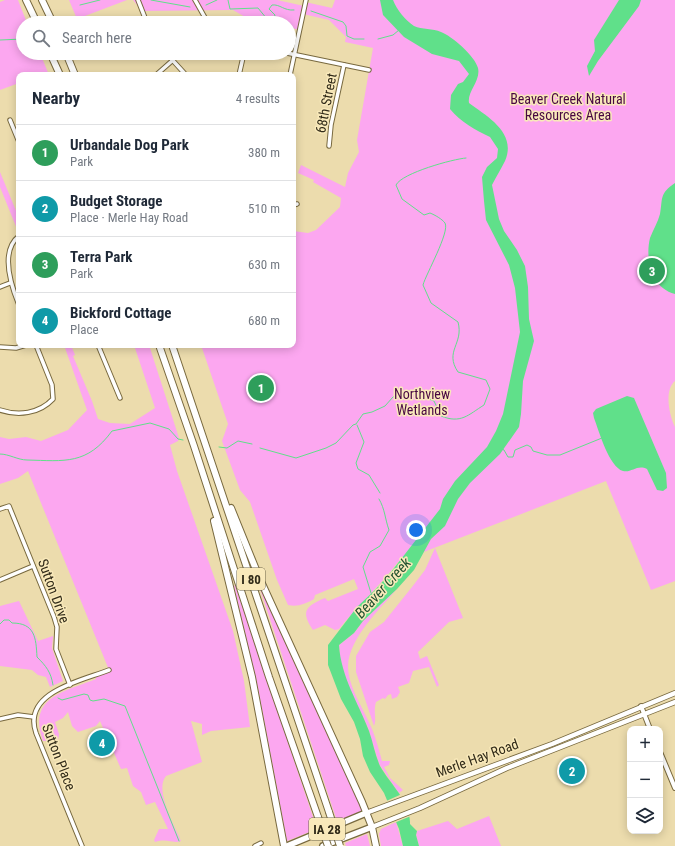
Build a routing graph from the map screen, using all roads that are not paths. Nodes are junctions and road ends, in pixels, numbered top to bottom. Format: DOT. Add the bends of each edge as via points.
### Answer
graph roads {
  1 [pos="26,0"];
  2 [pos="42,0"];
  3 [pos="138,0"];
  4 [pos="195,0"];
  5 [pos="306,0"];
  6 [pos="34,16"];
  7 [pos="49,16"];
  8 [pos="144,16"];
  9 [pos="204,16"];
  10 [pos="296,45"];
  11 [pos="296,54"];
  12 [pos="53,60"];
  13 [pos="69,60"];
  14 [pos="172,60"];
  15 [pos="242,60"];
  16 [pos="293,60"];
  17 [pos="344,65"];
  18 [pos="369,70"];
  19 [pos="59,72"];
  20 [pos="74,72"];
  21 [pos="159,72"];
  22 [pos="183,72"];
  23 [pos="240,72"];
  24 [pos="291,72"];
  25 [pos="10,120"];
  26 [pos="16,135"];
  27 [pos="329,146"];
  28 [pos="16,238"];
  29 [pos="10,283"];
  30 [pos="0,287"];
  31 [pos="16,298"];
  32 [pos="0,347"];
  33 [pos="16,347"];
  34 [pos="37,348"];
  35 [pos="99,348"];
  36 [pos="160,348"];
  37 [pos="173,348"];
  38 [pos="120,398"];
  39 [pos="0,410"];
  40 [pos="207,449"];
  41 [pos="212,501"];
  42 [pos="0,509"];
  43 [pos="33,566"];
  44 [pos="0,580"];
  45 [pos="109,670"];
  46 [pos="70,685"];
  47 [pos="675,692"];
  48 [pos="675,702"];
  49 [pos="641,706"];
  50 [pos="644,714"];
  51 [pos="34,717"];
  52 [pos="0,719"];
  53 [pos="649,726"];
  54 [pos="663,759"];
  55 [pos="675,788"];
  56 [pos="366,813"];
  57 [pos="372,827"];
  58 [pos="261,844"];
  59 [pos="82,846"];
  60 [pos="255,846"];
  61 [pos="284,846"];
  62 [pos="287,846"];
  63 [pos="323,846"];
  64 [pos="328,846"];
  65 [pos="340,846"];
  66 [pos="376,846"];
  1 -- 6 [label="highway"];
  2 -- 7 [label="highway"];
  3 -- 8 [label="street"];
  4 -- 9 [label="street"];
  5 -- 10 [label="street"];
  11 -- 17 [label="street"];
  12 -- 19 [label="highway"];
  13 -- 20 [label="highway"];
  14 -- 21 [label="street"];
  14 -- 22 [label="street"];
  15 -- 23 [label="street"];
  16 -- 24 [label="street"];
  17 -- 18 [label="street"];
  17 -- 27 [label="street, 68th Street"];
  25 -- 26 [label="street"];
  28 -- 29 [label="street" via="6,249 3,259"];
  29 -- 30 [label="street"];
  29 -- 31 [label="street"];
  32 -- 33 [label="street"];
  34 -- 39 [label="street" via="52,385 53,399 44,406 24,413"];
  35 -- 38 [label="street"];
  36 -- 41 [label="highway, I 80"];
  37 -- 40 [label="highway, I 80"];
  40 -- 56 [label="highway" via="259,577"];
  40 -- 65 [label="highway, I 80, bridge"];
  41 -- 61 [label="highway" via="252,677"];
  41 -- 64 [label="highway, I 80, bridge" via="269,677"];
  42 -- 43 [label="street, Sutton Drive" via="9,506"];
  43 -- 44 [label="street"];
  43 -- 46 [label="street, Sutton Drive" via="56,622 56,649"];
  45 -- 46 [label="street, Sutton Place"];
  46 -- 51 [label="street, Sutton Place" via="45,697 37,707"];
  47 -- 49 [label="main road, Merle Hay Road"];
  48 -- 50 [label="main road, Merle Hay Road"];
  49 -- 50 [label="street"];
  49 -- 56 [label="main road, Merle Hay Road" via="542,748"];
  50 -- 53 [label="street"];
  50 -- 57 [label="main road, Merle Hay Road" via="507,768"];
  51 -- 52 [label="street" via="18,715"];
  51 -- 59 [label="street, Sutton Place" via="36,733"];
  54 -- 55 [label="street"];
  56 -- 57 [label="highway"];
  56 -- 62 [label="main road, Merle Hay Road / IA 28"];
  57 -- 63 [label="main road, Merle Hay Road / IA 28"];
  57 -- 66 [label="highway"];
  58 -- 60 [label="street"];
}
